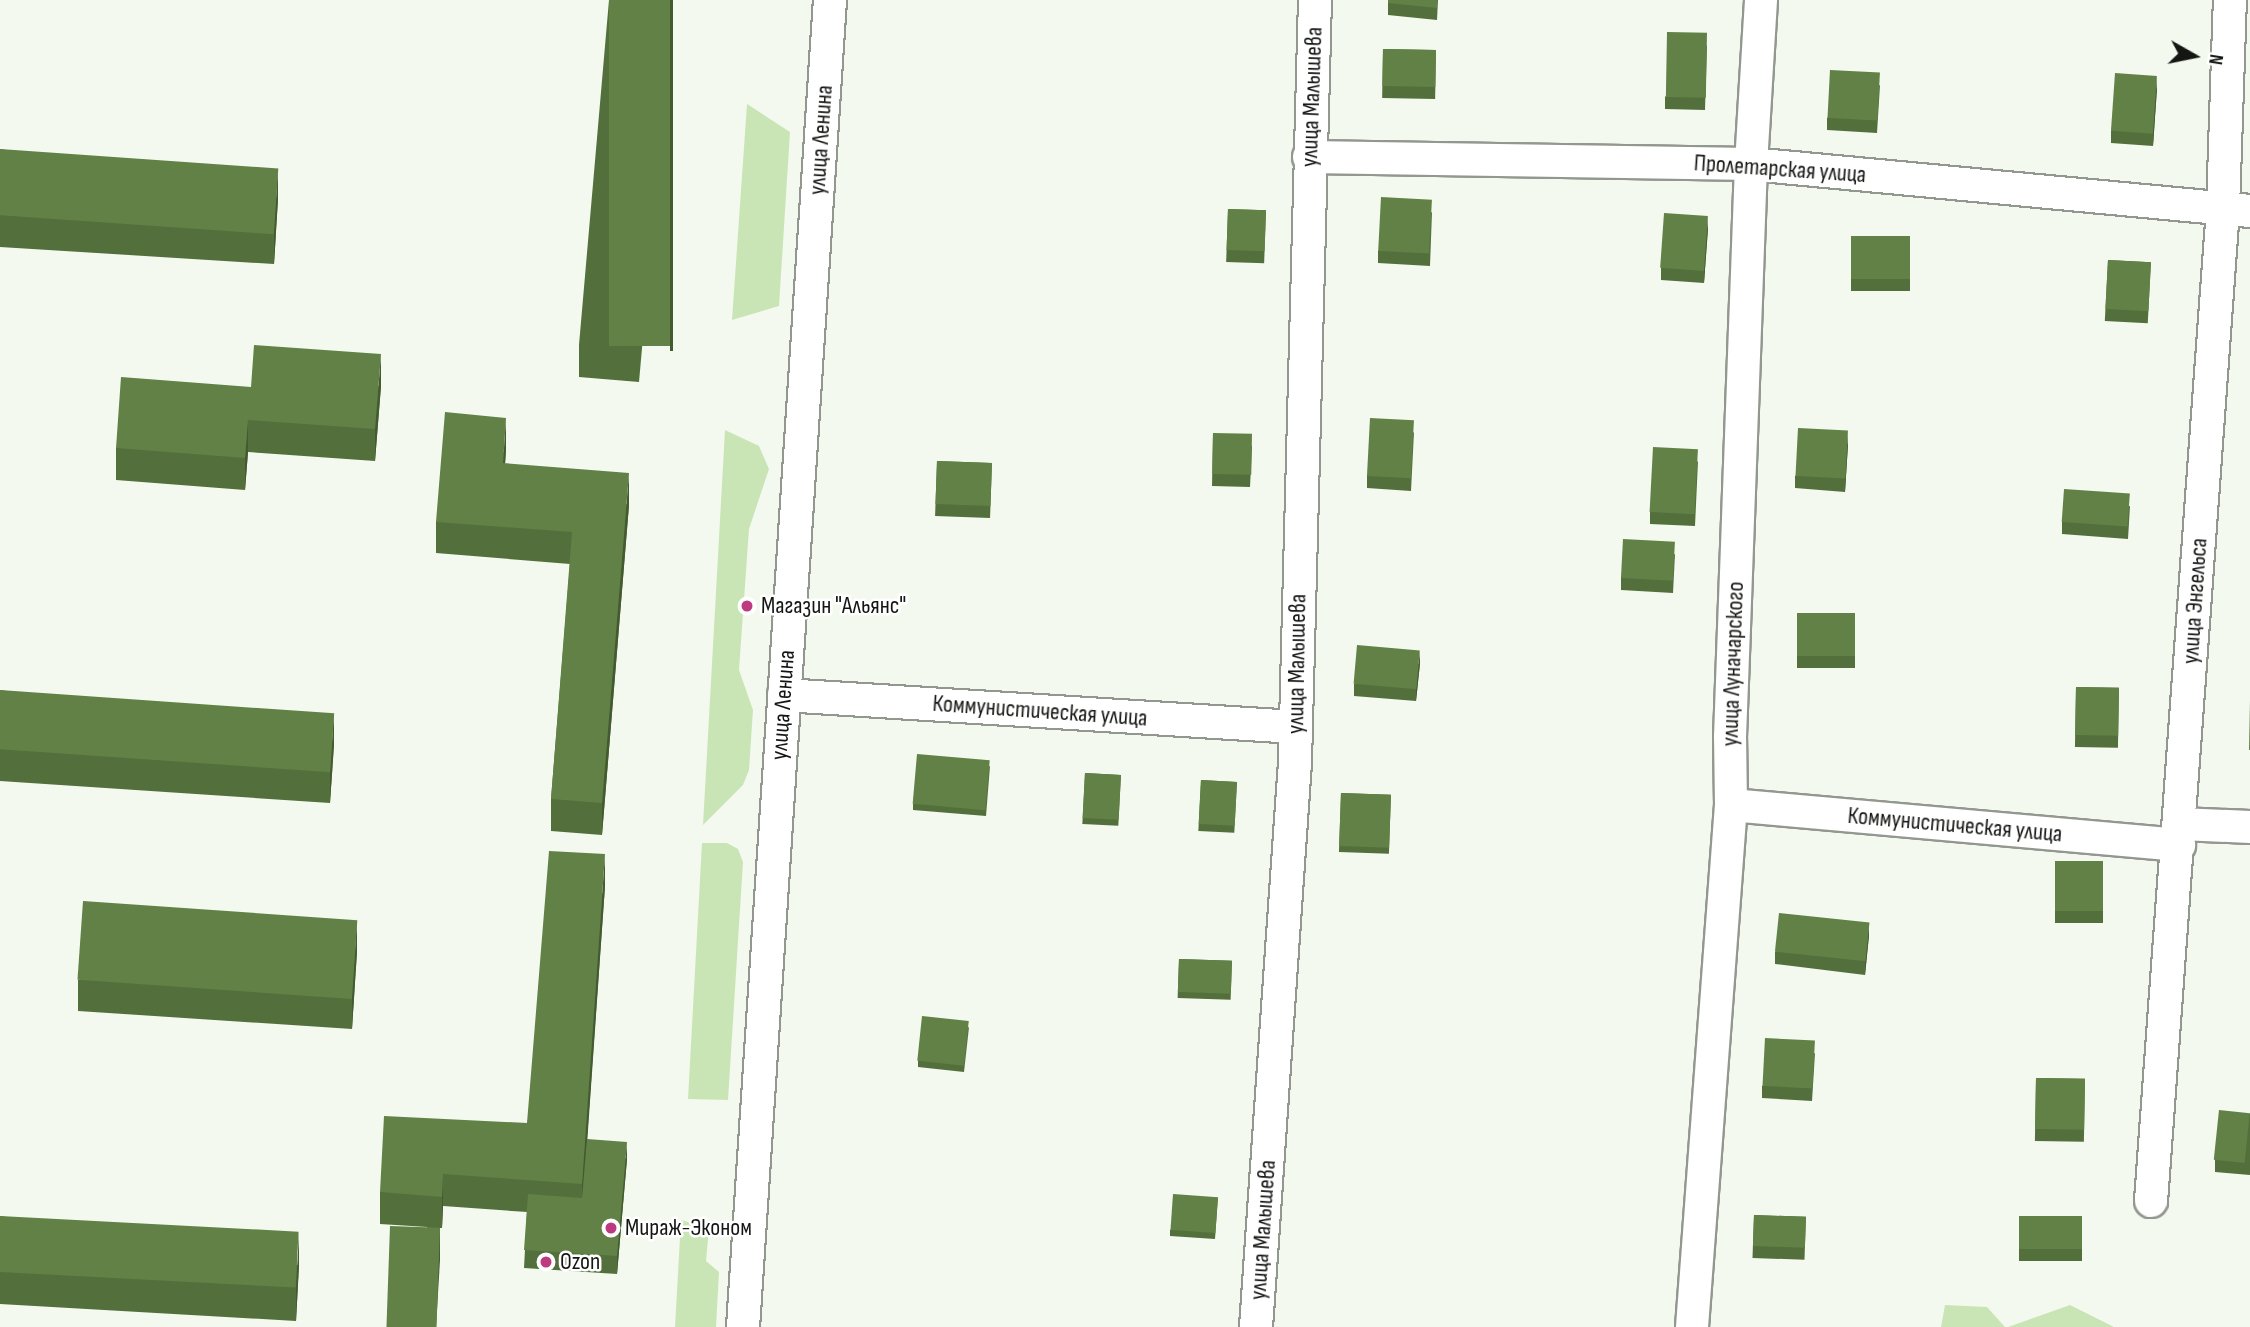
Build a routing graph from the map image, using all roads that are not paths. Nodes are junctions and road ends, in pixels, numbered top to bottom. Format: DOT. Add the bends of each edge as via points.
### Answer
graph roads {
  1 [pos="830,0"];
  2 [pos="1315,0"];
  3 [pos="1761,0"];
  4 [pos="2230,0"];
  5 [pos="1309,157"];
  6 [pos="1751,164"];
  7 [pos="2237,210"];
  8 [pos="783,695"];
  9 [pos="1296,727"];
  10 [pos="1731,805"];
  11 [pos="2250,827"];
  12 [pos="2180,835"];
  13 [pos="2151,1201"];
  14 [pos="743,1327"];
  15 [pos="1256,1327"];
  16 [pos="1692,1327"];
  1 -- 8 [label="street, улица Ленина"];
  2 -- 5 [label="street, улица Малышева"];
  3 -- 6 [label="street, улица Луначарского"];
  4 -- 7 [label="street, улица Энгельса"];
  5 -- 6 [label="street, Пролетарская улица"];
  5 -- 9 [label="street, улица Малышева"];
  6 -- 7 [label="street, Пролетарская улица"];
  6 -- 10 [label="street, улица Луначарского"];
  7 -- 12 [label="street, улица Энгельса"];
  8 -- 9 [label="street, Коммунистическая улица"];
  8 -- 14 [label="street, улица Ленина"];
  9 -- 15 [label="street, улица Малышева"];
  10 -- 12 [label="street, Коммунистическая улица"];
  10 -- 16 [label="street, улица Луначарского"];
  11 -- 12 [label="street, Коммунистическая улица"];
  12 -- 13 [label="street, улица Энгельса"];
}
